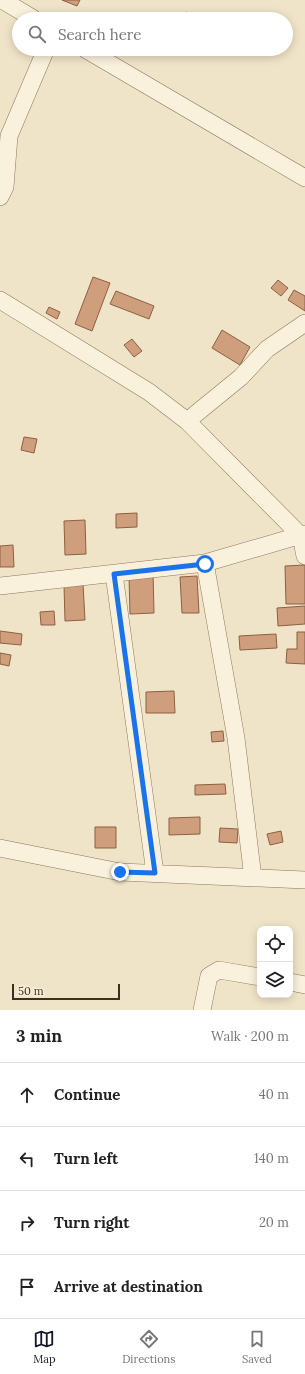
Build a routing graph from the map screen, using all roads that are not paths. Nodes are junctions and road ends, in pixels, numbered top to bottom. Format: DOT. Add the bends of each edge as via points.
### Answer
graph roads {
  1 [pos="2,0"];
  2 [pos="22,12"];
  3 [pos="43,56"];
  4 [pos="97,56"];
  5 [pos="305,178"];
  6 [pos="0,197"];
  7 [pos="0,300"];
  8 [pos="305,323"];
  9 [pos="187,421"];
  10 [pos="303,535"];
  11 [pos="305,556"];
  12 [pos="205,564"];
  13 [pos="114,574"];
  14 [pos="0,586"];
  15 [pos="0,848"];
  16 [pos="155,873"];
  17 [pos="253,878"];
  18 [pos="305,880"];
  19 [pos="257,976"];
  20 [pos="293,983"];
  21 [pos="305,985"];
  22 [pos="202,1010"];
  1 -- 2 [label="street"];
  3 -- 6 [label="street" via="9,136 5,187"];
  4 -- 5 [label="street"];
  7 -- 9 [label="street" via="149,392"];
  8 -- 9 [label="street" via="267,349 241,377"];
  9 -- 10 [label="street"];
  10 -- 11 [label="street"];
  10 -- 12 [label="street"];
  12 -- 13 [label="street"];
  12 -- 17 [label="street" via="236,738"];
  13 -- 14 [label="street"];
  13 -- 16 [label="street"];
  15 -- 16 [label="street" via="120,872"];
  16 -- 17 [label="street"];
  17 -- 18 [label="street"];
  19 -- 22 [label="street" via="219,970 208,976"];
  20 -- 21 [label="street"];
}
